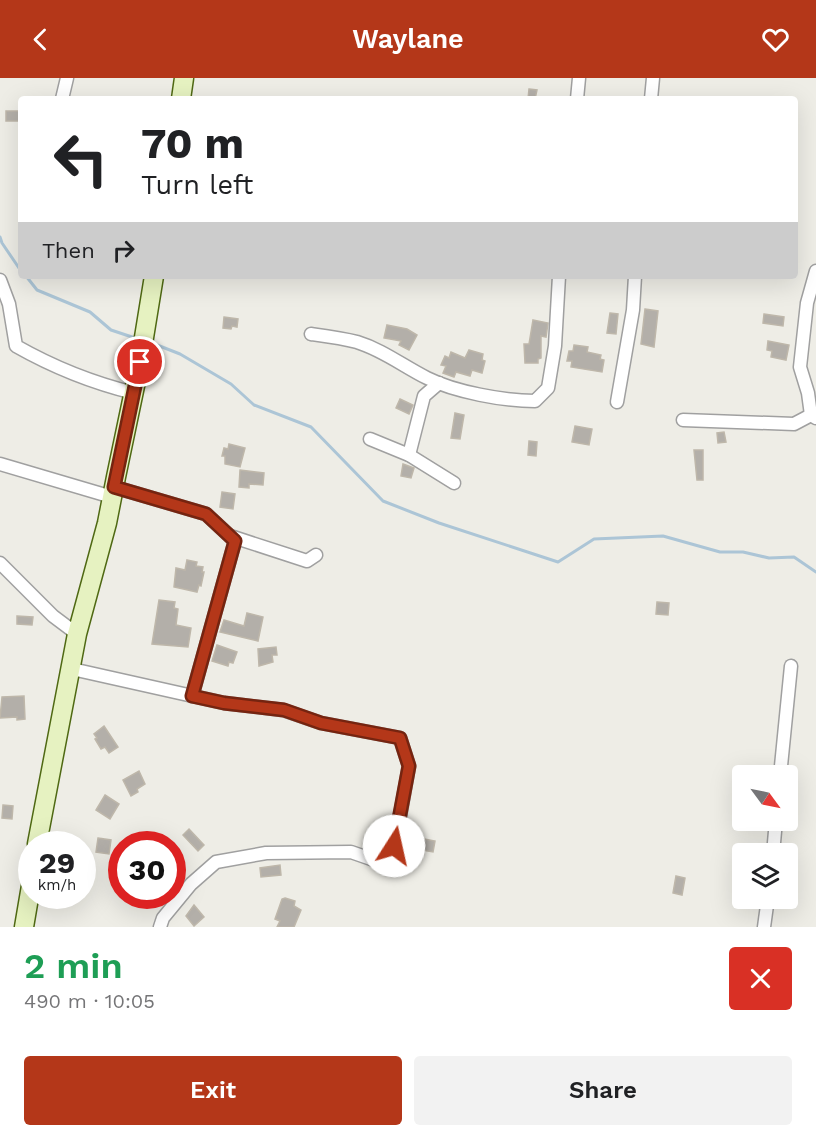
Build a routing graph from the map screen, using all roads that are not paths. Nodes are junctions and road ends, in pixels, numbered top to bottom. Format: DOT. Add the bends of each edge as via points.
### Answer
graph roads {
  1 [pos="67,78"];
  2 [pos="184,78"];
  3 [pos="579,78"];
  4 [pos="653,78"];
  5 [pos="63,96"];
  6 [pos="181,96"];
  7 [pos="577,96"];
  8 [pos="651,96"];
  9 [pos="816,270"];
  10 [pos="153,279"];
  11 [pos="559,279"];
  12 [pos="634,279"];
  13 [pos="0,280"];
  14 [pos="311,334"];
  15 [pos="439,382"];
  16 [pos="134,393"];
  17 [pos="617,402"];
  18 [pos="813,417"];
  19 [pos="683,420"];
  20 [pos="370,439"];
  21 [pos="409,455"];
  22 [pos="0,464"];
  23 [pos="454,483"];
  24 [pos="113,492"];
  25 [pos="231,536"];
  26 [pos="316,555"];
  27 [pos="0,563"];
  28 [pos="77,634"];
  29 [pos="791,666"];
  30 [pos="72,669"];
  31 [pos="192,696"];
  32 [pos="781,765"];
  33 [pos="40,831"];
  34 [pos="27,909"];
  35 [pos="766,909"];
  36 [pos="24,927"];
  37 [pos="160,927"];
  38 [pos="764,927"];
  1 -- 5 [label="street"];
  2 -- 6 [label="street"];
  3 -- 7 [label="street"];
  4 -- 8 [label="street"];
  9 -- 18 [label="street" via="807,303 800,367"];
  10 -- 16 [label="street"];
  11 -- 15 [label="street" via="548,388 535,401 510,401"];
  12 -- 17 [label="street" via="633,310"];
  13 -- 16 [label="street" via="9,304 16,346 105,386"];
  14 -- 15 [label="street" via="357,342"];
  15 -- 21 [label="street" via="424,396"];
  16 -- 24 [label="street"];
  18 -- 19 [label="street" via="794,424"];
  20 -- 21 [label="street"];
  21 -- 23 [label="street"];
  22 -- 24 [label="street"];
  24 -- 25 [label="street" via="206,514"];
  24 -- 28 [label="street"];
  25 -- 26 [label="street" via="307,561"];
  25 -- 31 [label="street" via="235,541"];
  27 -- 28 [label="street" via="53,616"];
  28 -- 30 [label="street"];
  29 -- 32 [label="street"];
  30 -- 31 [label="street"];
  30 -- 33 [label="street"];
  31 -- 37 [label="street" via="284,710 321,723 400,738 409,766 394,868 351,852 266,854 216,862 191,884"];
  34 -- 36 [label="street"];
  35 -- 38 [label="street"];
}
